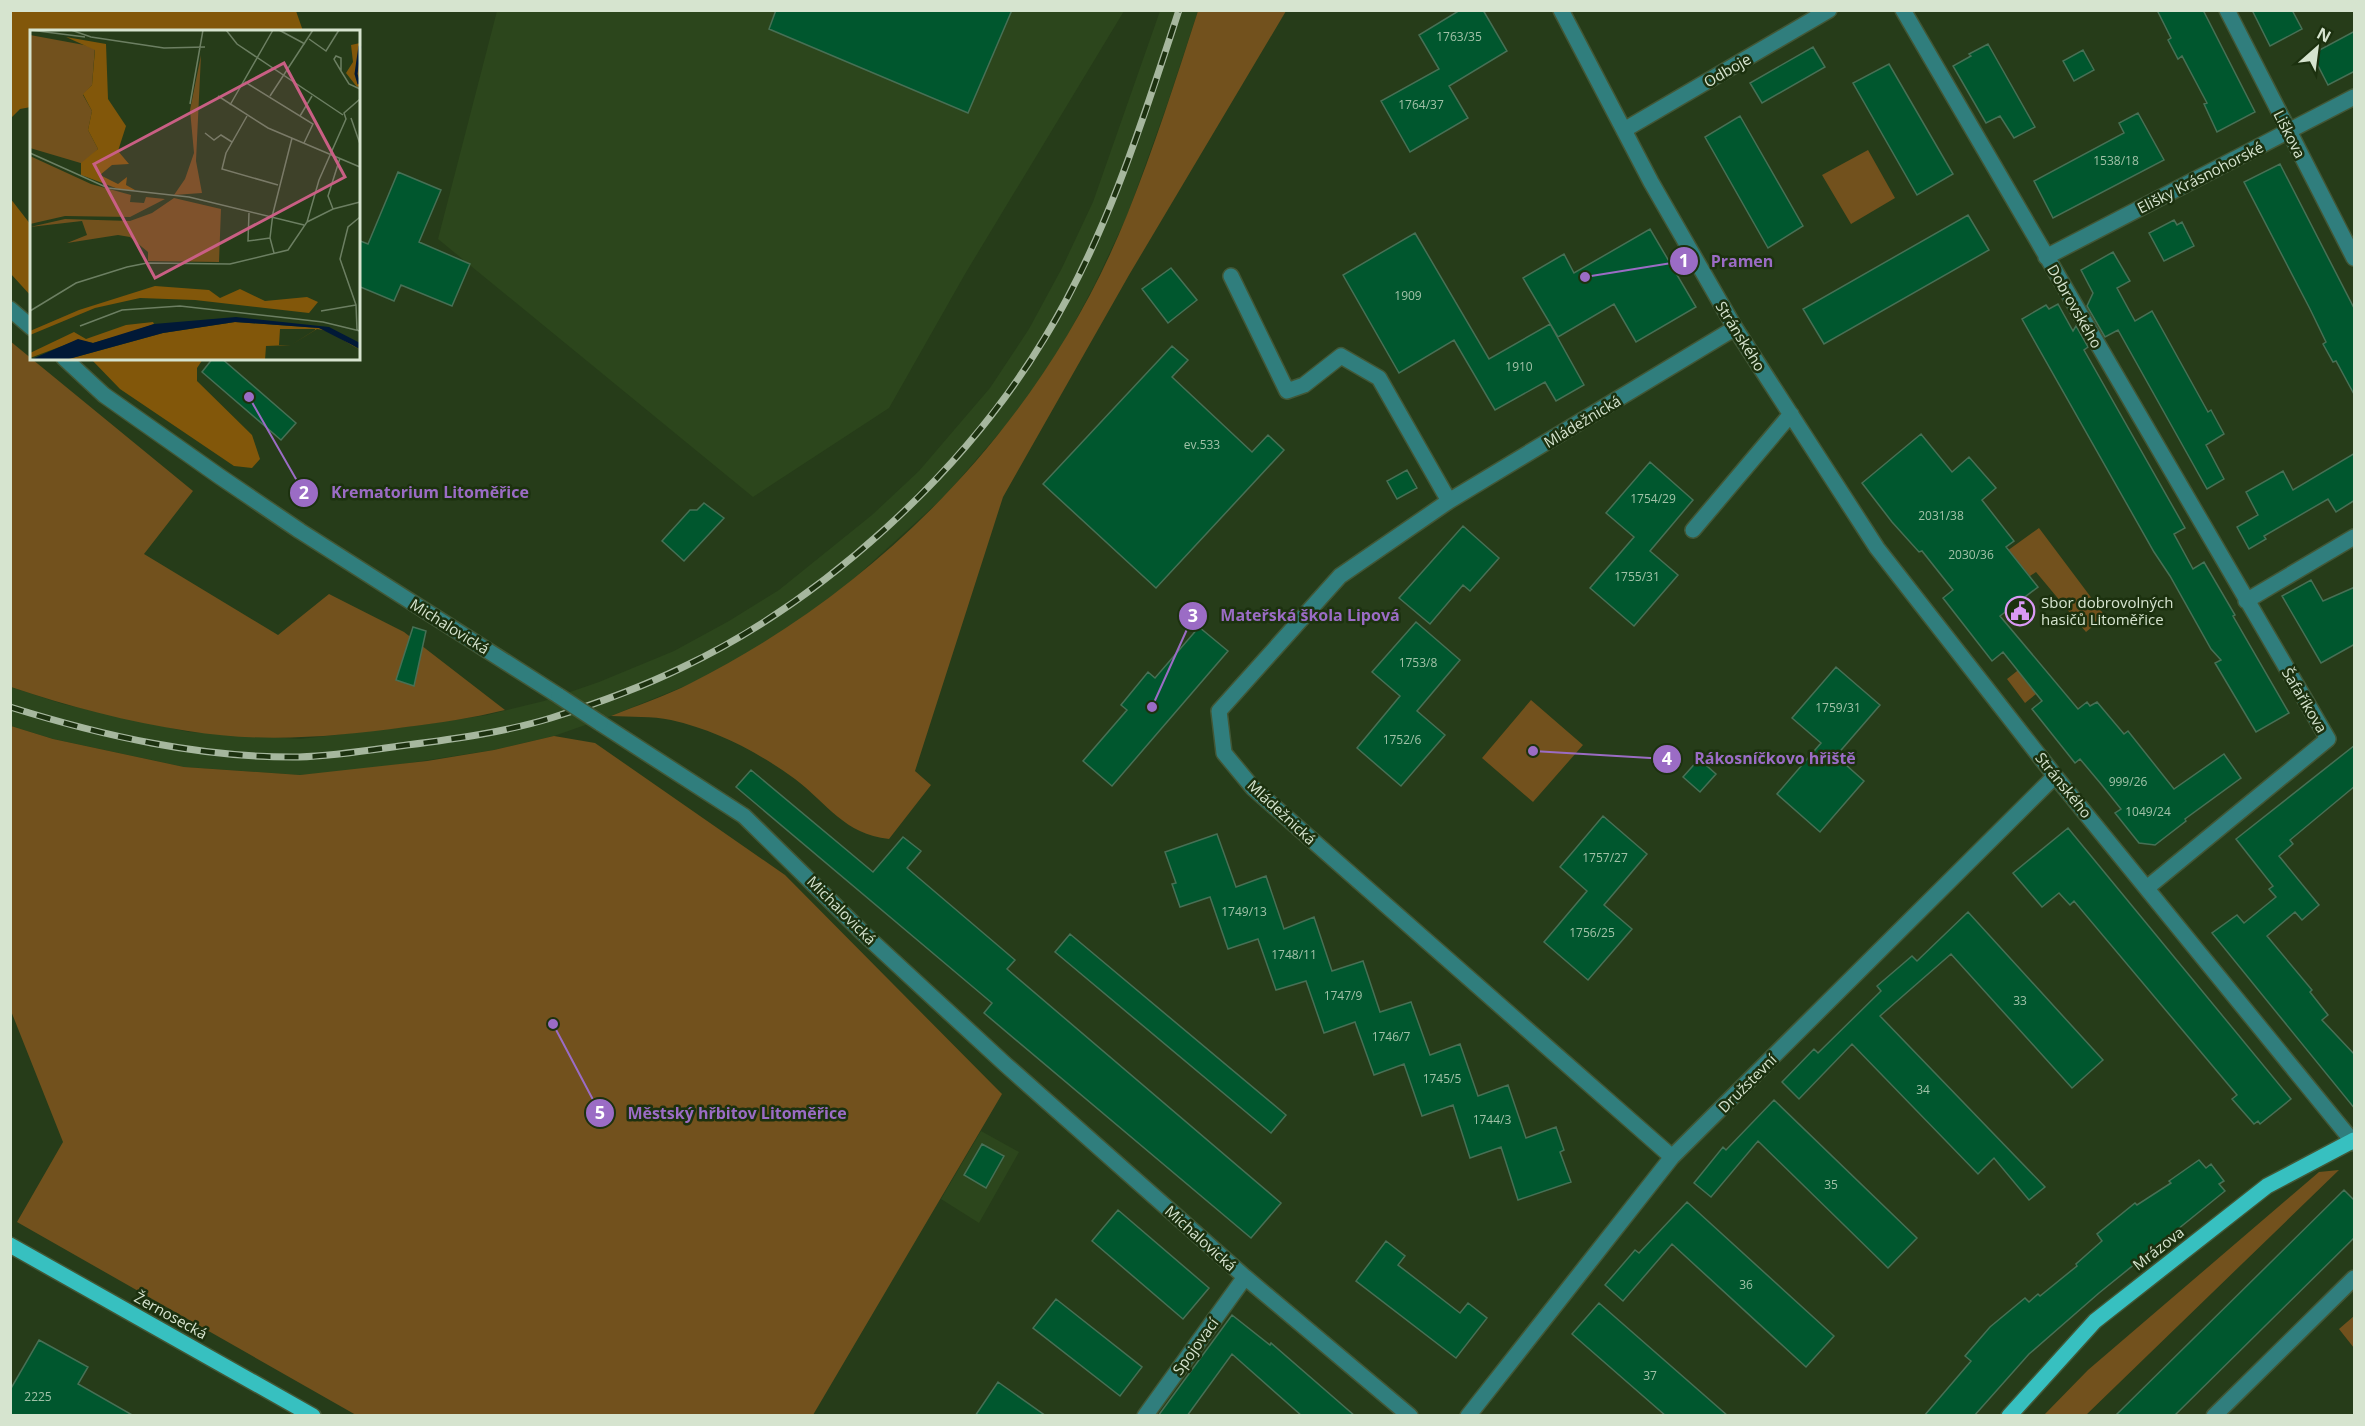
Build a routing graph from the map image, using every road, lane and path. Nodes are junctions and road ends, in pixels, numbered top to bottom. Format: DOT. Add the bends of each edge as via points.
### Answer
graph roads {
  1 [pos="1561,10"];
  2 [pos="1829,10"];
  3 [pos="1903,10"];
  4 [pos="2227,10"];
  5 [pos="2355,97"];
  6 [pos="1624,130"];
  7 [pos="2288,131"];
  8 [pos="2046,257"];
  9 [pos="2355,258"];
  10 [pos="1231,276"];
  11 [pos="10,309"];
  12 [pos="30,326"];
  13 [pos="1735,327"];
  14 [pos="66,360"];
  15 [pos="1791,414"];
  16 [pos="1449,501"];
  17 [pos="1693,530"];
  18 [pos="2355,537"];
  19 [pos="2246,601"];
  20 [pos="2055,776"];
  21 [pos="2148,888"];
  22 [pos="2354,1141"];
  23 [pos="1672,1157"];
  24 [pos="10,1245"];
  25 [pos="1245,1277"];
  26 [pos="2355,1278"];
  27 [pos="313,1416"];
  28 [pos="1145,1416"];
  29 [pos="1410,1416"];
  30 [pos="1468,1416"];
  31 [pos="2009,1416"];
  32 [pos="2214,1416"];
  1 -- 6 [label="street, Stránského"];
  2 -- 6 [label="street, Odboje"];
  3 -- 8 [label="street, Dobrovského"];
  4 -- 7 [label="street, Liškova"];
  5 -- 7 [label="street, Elišky Krásnohorské"];
  6 -- 13 [label="street, Stránského"];
  7 -- 8 [label="street, Elišky Krásnohorské"];
  7 -- 9 [label="street, Liškova"];
  8 -- 19 [label="street, Dobrovského"];
  10 -- 16 [label="street" via="1287,391 1304,385 1341,356 1379,378"];
  11 -- 12 [label="street"];
  13 -- 15 [label="street, Stránského"];
  13 -- 16 [label="street, Mládežnická"];
  14 -- 25 [label="street, Michalovická, bridge" via="104,395 300,531 744,816 1006,1065"];
  15 -- 17 [label="street"];
  15 -- 20 [label="street, Stránského" via="1877,548"];
  16 -- 23 [label="street, Mládežnická" via="1340,576 1219,711 1224,753 1253,788"];
  18 -- 19 [label="street"];
  19 -- 21 [label="street, Šafaříkova" via="2328,739"];
  20 -- 21 [label="street, Stránského"];
  20 -- 23 [label="street, Družstevní"];
  21 -- 22 [label="street, Stránského"];
  22 -- 31 [label="main road, Mrázova" via="2267,1185 2104,1314"];
  23 -- 30 [label="street, Družstevní"];
  24 -- 27 [label="main road, Žernosecká"];
  25 -- 28 [label="street, Spojovací"];
  25 -- 29 [label="street, Michalovická"];
  26 -- 32 [label="street"];
}
